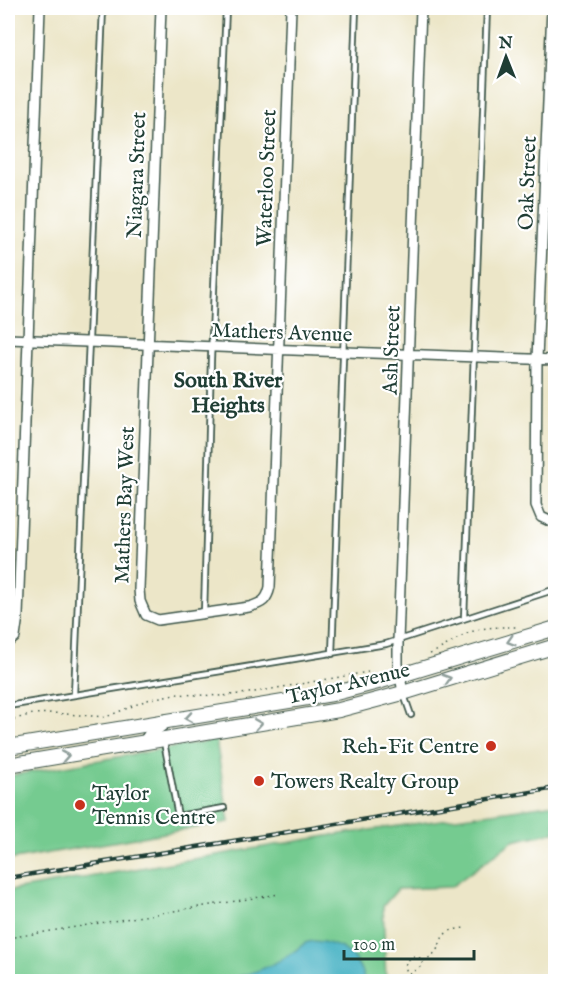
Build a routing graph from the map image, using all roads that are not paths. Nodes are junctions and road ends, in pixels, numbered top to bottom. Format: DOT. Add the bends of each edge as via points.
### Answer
graph roads {
  1 [pos="40,8"];
  2 [pos="103,8"];
  3 [pos="161,8"];
  4 [pos="226,8"];
  5 [pos="291,8"];
  6 [pos="356,8"];
  7 [pos="421,8"];
  8 [pos="487,8"];
  9 [pos="552,8"];
  10 [pos="8,339"];
  11 [pos="27,340"];
  12 [pos="89,342"];
  13 [pos="147,344"];
  14 [pos="212,347"];
  15 [pos="278,349"];
  16 [pos="343,352"];
  17 [pos="408,355"];
  18 [pos="474,357"];
  19 [pos="537,359"];
  20 [pos="555,360"];
  21 [pos="555,524"];
  22 [pos="555,589"];
  23 [pos="204,614"];
  24 [pos="464,618"];
  25 [pos="555,628"];
  26 [pos="398,640"];
  27 [pos="8,643"];
  28 [pos="555,646"];
  29 [pos="333,654"];
  30 [pos="400,675"];
  31 [pos="403,693"];
  32 [pos="74,696"];
  33 [pos="8,706"];
  34 [pos="411,714"];
  35 [pos="167,721"];
  36 [pos="163,739"];
  37 [pos="145,742"];
  38 [pos="8,747"];
  39 [pos="8,765"];
  40 [pos="224,808"];
  1 -- 11 [label="street"];
  2 -- 12 [label="lane"];
  3 -- 13 [label="street, Niagara Street"];
  4 -- 14 [label="lane"];
  5 -- 15 [label="street, Waterloo Street"];
  6 -- 16 [label="lane"];
  7 -- 17 [label="street, Ash Street"];
  8 -- 18 [label="lane"];
  9 -- 19 [label="street, Oak Street"];
  10 -- 11 [label="street, Mathers Avenue"];
  11 -- 12 [label="street, Mathers Avenue"];
  11 -- 27 [label="street" via="18,616 15,637"];
  12 -- 13 [label="street, Mathers Avenue"];
  12 -- 32 [label="lane"];
  13 -- 14 [label="street, Mathers Avenue"];
  13 -- 23 [label="street, Mathers Bay West" via="140,601 146,615 158,620"];
  14 -- 15 [label="street, Mathers Avenue"];
  14 -- 23 [label="lane"];
  15 -- 16 [label="street, Mathers Avenue"];
  15 -- 23 [label="street, Mathers Bay West" via="272,576 267,598 249,608"];
  16 -- 17 [label="street, Mathers Avenue"];
  16 -- 29 [label="lane"];
  17 -- 18 [label="street, Mathers Avenue"];
  17 -- 26 [label="street, Ash Street"];
  18 -- 19 [label="street, Mathers Avenue"];
  18 -- 24 [label="lane"];
  19 -- 20 [label="street, Mathers Avenue"];
  19 -- 21 [label="street, Oak Street" via="536,505 541,517"];
  22 -- 24 [label="lane"];
  24 -- 26 [label="lane"];
  25 -- 30 [label="main road, Taylor Avenue, one-way"];
  26 -- 29 [label="lane"];
  26 -- 30 [label="street, Ash Street"];
  31 -- 28 [label="main road, Taylor Avenue, one-way"];
  29 -- 32 [label="lane"];
  30 -- 31 [label="street, Ash Street"];
  30 -- 35 [label="main road, Taylor Avenue, one-way" via="332,694"];
  31 -- 34 [label="lane"];
  36 -- 31 [label="main road, Taylor Avenue, one-way" via="339,710"];
  32 -- 33 [label="lane"];
  35 -- 37 [label="street"];
  35 -- 38 [label="main road, Taylor Avenue"];
  36 -- 37 [label="main road, Taylor Avenue"];
  36 -- 40 [label="lane" via="178,816"];
  39 -- 37 [label="main road, Taylor Avenue, one-way"];
}
